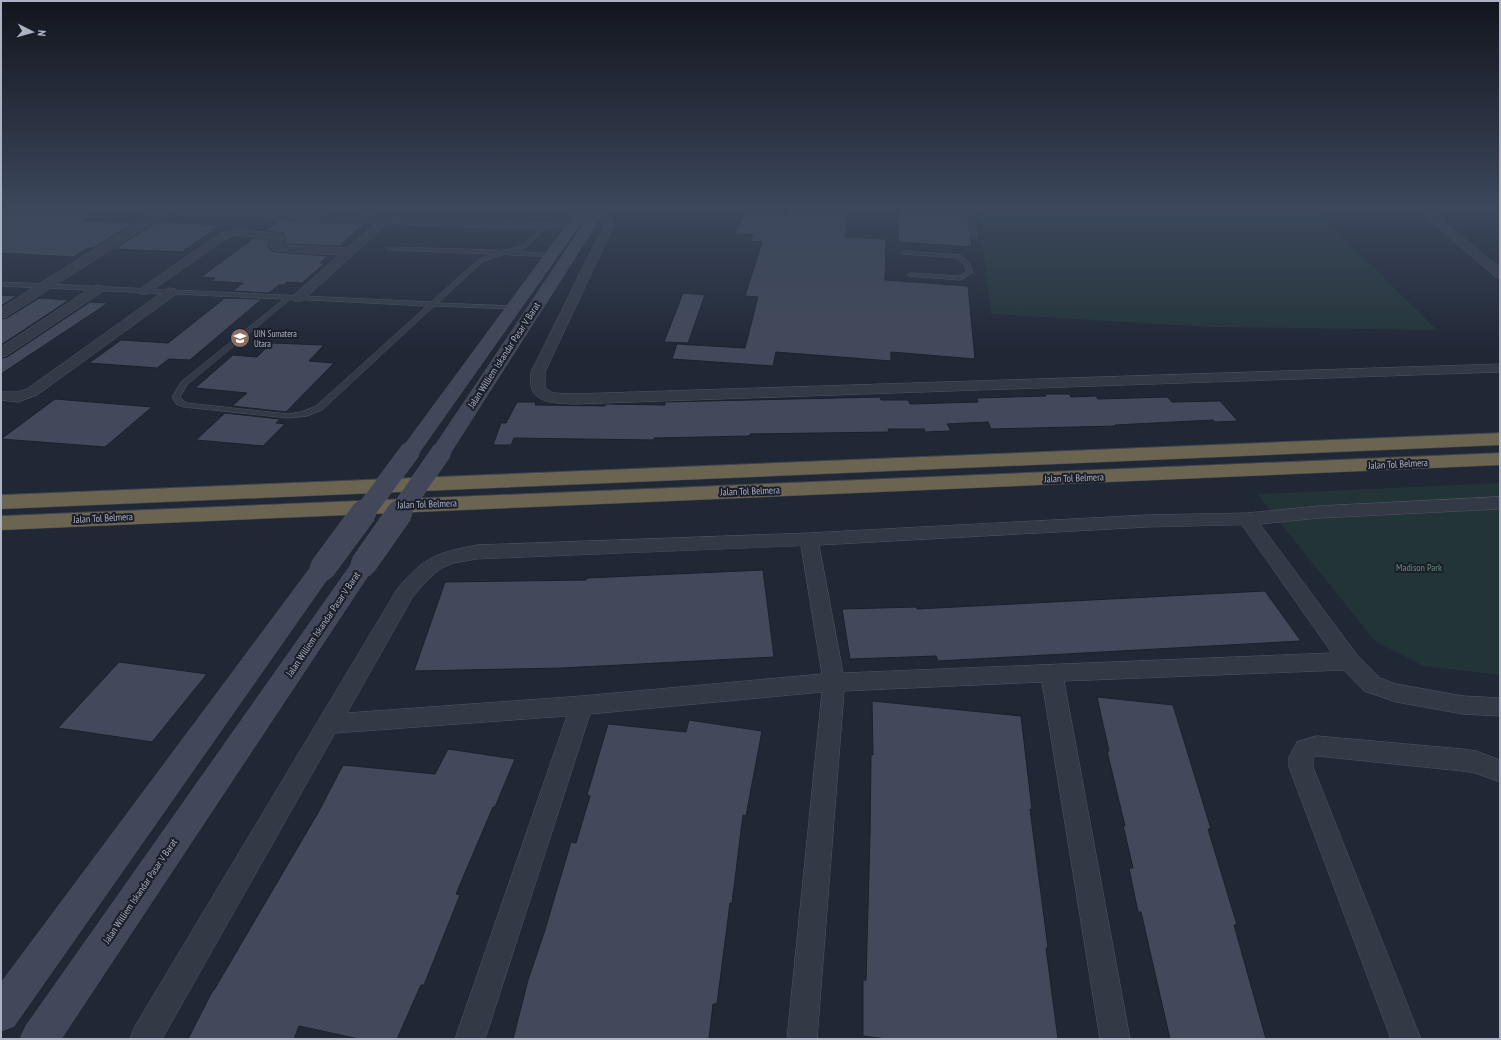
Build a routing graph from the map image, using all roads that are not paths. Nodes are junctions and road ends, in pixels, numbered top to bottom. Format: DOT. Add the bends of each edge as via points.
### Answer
graph roads {
  1 [pos="95,255"];
  2 [pos="196,255"];
  3 [pos="346,255"];
  4 [pos="496,255"];
  5 [pos="528,255"];
  6 [pos="567,255"];
  7 [pos="595,255"];
  8 [pos="932,255"];
  9 [pos="1477,255"];
  10 [pos="551,256"];
  11 [pos="1500,274"];
  12 [pos="910,275"];
  13 [pos="1,284"];
  14 [pos="45,286"];
  15 [pos="98,289"];
  16 [pos="142,291"];
  17 [pos="171,292"];
  18 [pos="294,298"];
  19 [pos="435,304"];
  20 [pos="513,308"];
  21 [pos="1,314"];
  22 [pos="1,353"];
  23 [pos="1500,368"];
  24 [pos="1,396"];
  25 [pos="1500,439"];
  26 [pos="1500,459"];
  27 [pos="1,502"];
  28 [pos="1500,503"];
  29 [pos="1247,519"];
  30 [pos="1,523"];
  31 [pos="809,539"];
  32 [pos="1349,661"];
  33 [pos="1051,672"];
  34 [pos="834,682"];
  35 [pos="582,705"];
  36 [pos="1500,707"];
  37 [pos="328,724"];
  38 [pos="1500,771"];
  39 [pos="1,1013"];
  40 [pos="39,1039"];
  41 [pos="145,1039"];
  42 [pos="470,1039"];
  43 [pos="802,1039"];
  44 [pos="1115,1039"];
  45 [pos="1406,1039"];
  1 -- 14 [label="street"];
  2 -- 16 [label="street"];
  3 -- 18 [label="street"];
  4 -- 19 [label="lane" via="480,261"];
  5 -- 10 [label="lane"];
  6 -- 40 [label="street, Jalan Williem Iskandar Pasar V Barat, bridge" via="442,451"];
  7 -- 23 [label="street" via="538,372 537,388 546,396 582,399"];
  8 -- 12 [label="lane" via="958,256 966,262 970,272 961,278"];
  9 -- 11 [label="street"];
  10 -- 20 [label="street, Jalan Williem Iskandar Pasar V Barat"];
  13 -- 14 [label="lane"];
  14 -- 15 [label="lane"];
  14 -- 21 [label="street"];
  15 -- 16 [label="lane"];
  15 -- 22 [label="street"];
  16 -- 17 [label="lane"];
  17 -- 18 [label="lane"];
  17 -- 24 [label="street" via="32,392 18,397"];
  18 -- 19 [label="lane"];
  18 -- 19 [label="lane" via="184,384 176,397 179,402 184,405 288,416 304,415 319,408"];
  19 -- 20 [label="lane"];
  20 -- 39 [label="street, Jalan Williem Iskandar Pasar V Barat, bridge"];
  25 -- 27 [label="highway, Jalan Tol Belmera"];
  26 -- 30 [label="highway, Jalan Tol Belmera"];
  28 -- 29 [label="street" via="1319,512"];
  29 -- 31 [label="street" via="1147,521"];
  29 -- 32 [label="street"];
  31 -- 34 [label="street"];
  31 -- 37 [label="street" via="476,552 448,557 433,563 405,593"];
  32 -- 33 [label="street"];
  32 -- 36 [label="street" via="1372,685 1396,693 1462,705"];
  33 -- 34 [label="street"];
  33 -- 44 [label="street"];
  34 -- 35 [label="street"];
  34 -- 43 [label="street"];
  35 -- 37 [label="street"];
  35 -- 42 [label="street"];
  37 -- 41 [label="street"];
  38 -- 45 [label="street" via="1462,760 1317,746 1305,749 1301,757 1301,767"];
}
